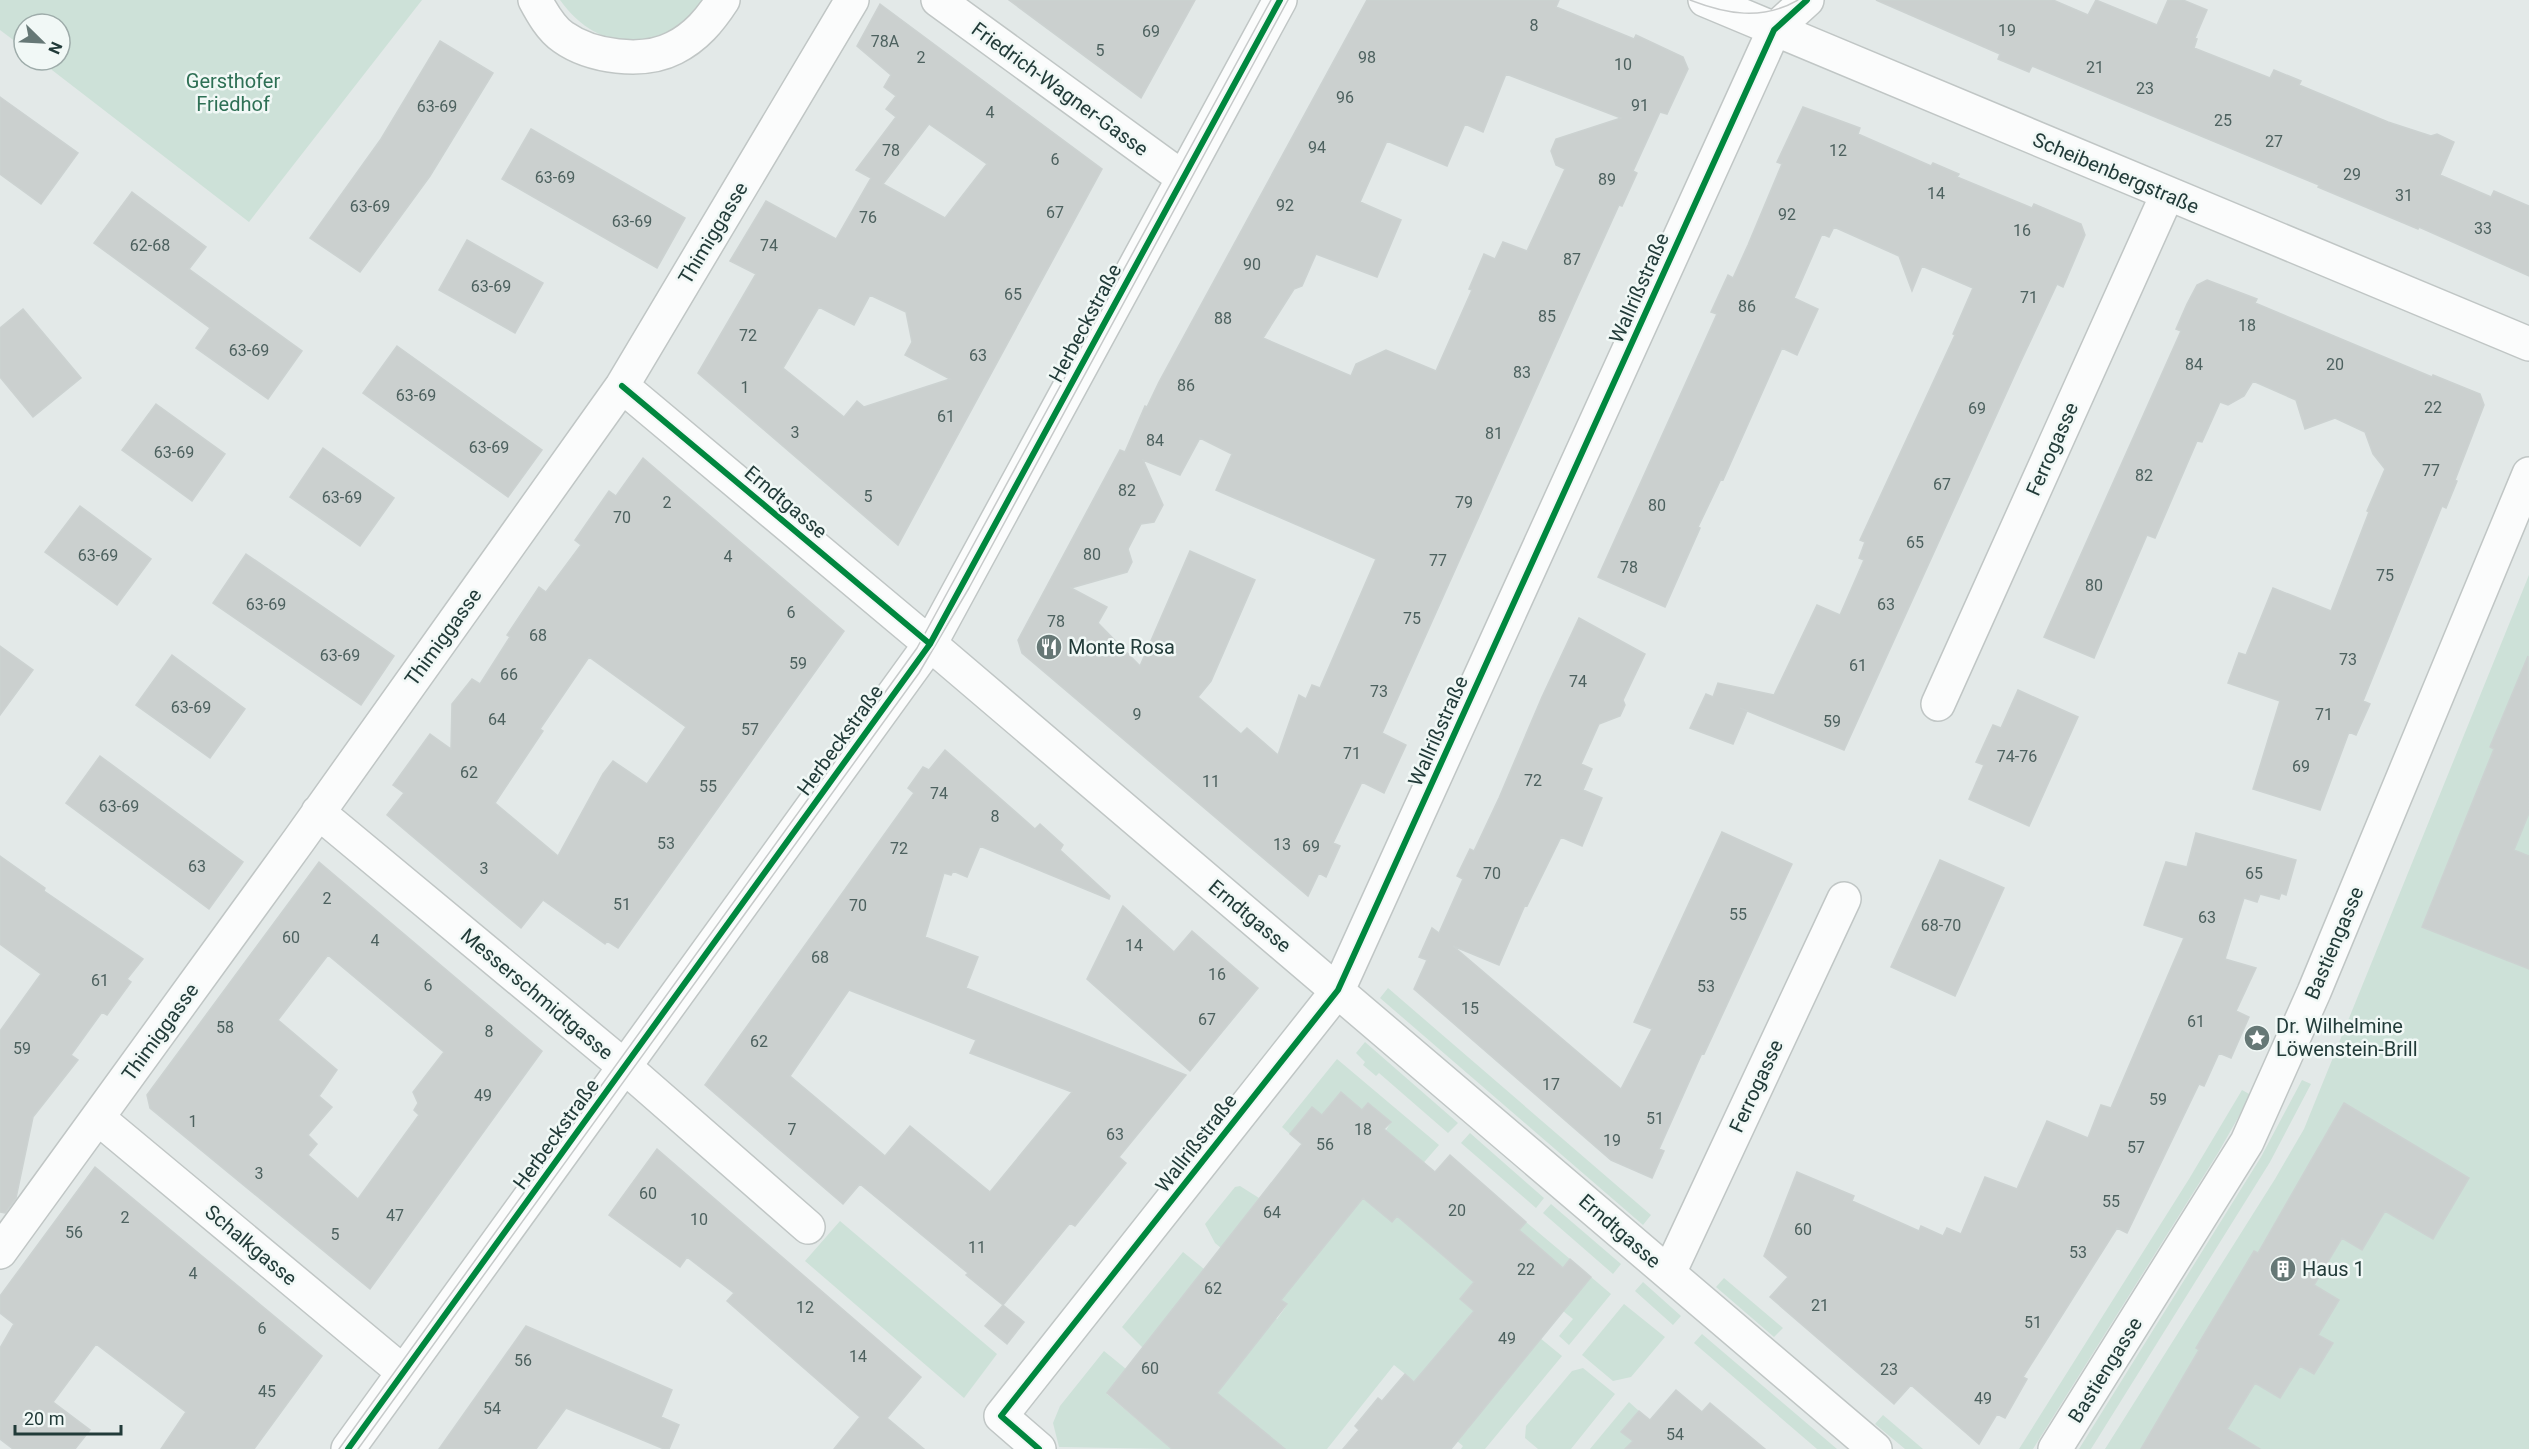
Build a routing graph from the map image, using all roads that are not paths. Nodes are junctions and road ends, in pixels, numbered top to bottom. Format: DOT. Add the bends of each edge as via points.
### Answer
graph roads {
  1 [pos="535,0"];
  2 [pos="723,0"];
  3 [pos="852,0"];
  4 [pos="938,0"];
  5 [pos="1280,0"];
  6 [pos="1705,0"];
  7 [pos="1807,0"];
  8 [pos="1774,30"];
  9 [pos="1183,178"];
  10 [pos="2167,195"];
  11 [pos="2529,344"];
  12 [pos="622,386"];
  13 [pos="2529,474"];
  14 [pos="930,644"];
  15 [pos="1938,704"];
  16 [pos="318,812"];
  17 [pos="1844,899"];
  18 [pos="1338,990"];
  19 [pos="625,1067"];
  20 [pos="98,1118"];
  21 [pos="808,1227"];
  22 [pos="0,1252"];
  23 [pos="1669,1273"];
  24 [pos="403,1372"];
  25 [pos="348,1449"];
  26 [pos="1039,1449"];
  27 [pos="1875,1449"];
  28 [pos="2055,1449"];
  1 -- 2 [label="street" via="562,37 595,51 626,58 648,57 692,38"];
  3 -- 12 [label="street, Thimiggasse"];
  4 -- 9 [label="street, Friedrich-Wagner-Gasse"];
  5 -- 9 [label="street, Herbeckstraße"];
  6 -- 8 [label="street, Scheibenbergstraße"];
  7 -- 8 [label="street, Wallrißstraße"];
  8 -- 10 [label="street, Scheibenbergstraße"];
  8 -- 18 [label="street, Wallrißstraße"];
  9 -- 14 [label="street, Herbeckstraße"];
  10 -- 11 [label="street, Scheibenbergstraße"];
  10 -- 15 [label="street, Ferrogasse"];
  12 -- 14 [label="street, Erndtgasse"];
  12 -- 16 [label="street, Thimiggasse"];
  13 -- 28 [label="street, Bastiengasse" via="2319,981 2247,1142"];
  14 -- 18 [label="street, Erndtgasse"];
  14 -- 19 [label="street, Herbeckstraße"];
  16 -- 19 [label="street, Messerschmidtgasse"];
  16 -- 20 [label="street, Thimiggasse"];
  17 -- 23 [label="street, Ferrogasse"];
  18 -- 23 [label="street, Erndtgasse"];
  18 -- 26 [label="street, Wallrißstraße" via="1001,1416"];
  19 -- 21 [label="street, Messerschmidtgasse"];
  19 -- 24 [label="street, Herbeckstraße"];
  20 -- 22 [label="street, Thimiggasse"];
  20 -- 24 [label="street, Schalkgasse"];
  23 -- 27 [label="street, Erndtgasse"];
  24 -- 25 [label="street, Herbeckstraße"];
}
